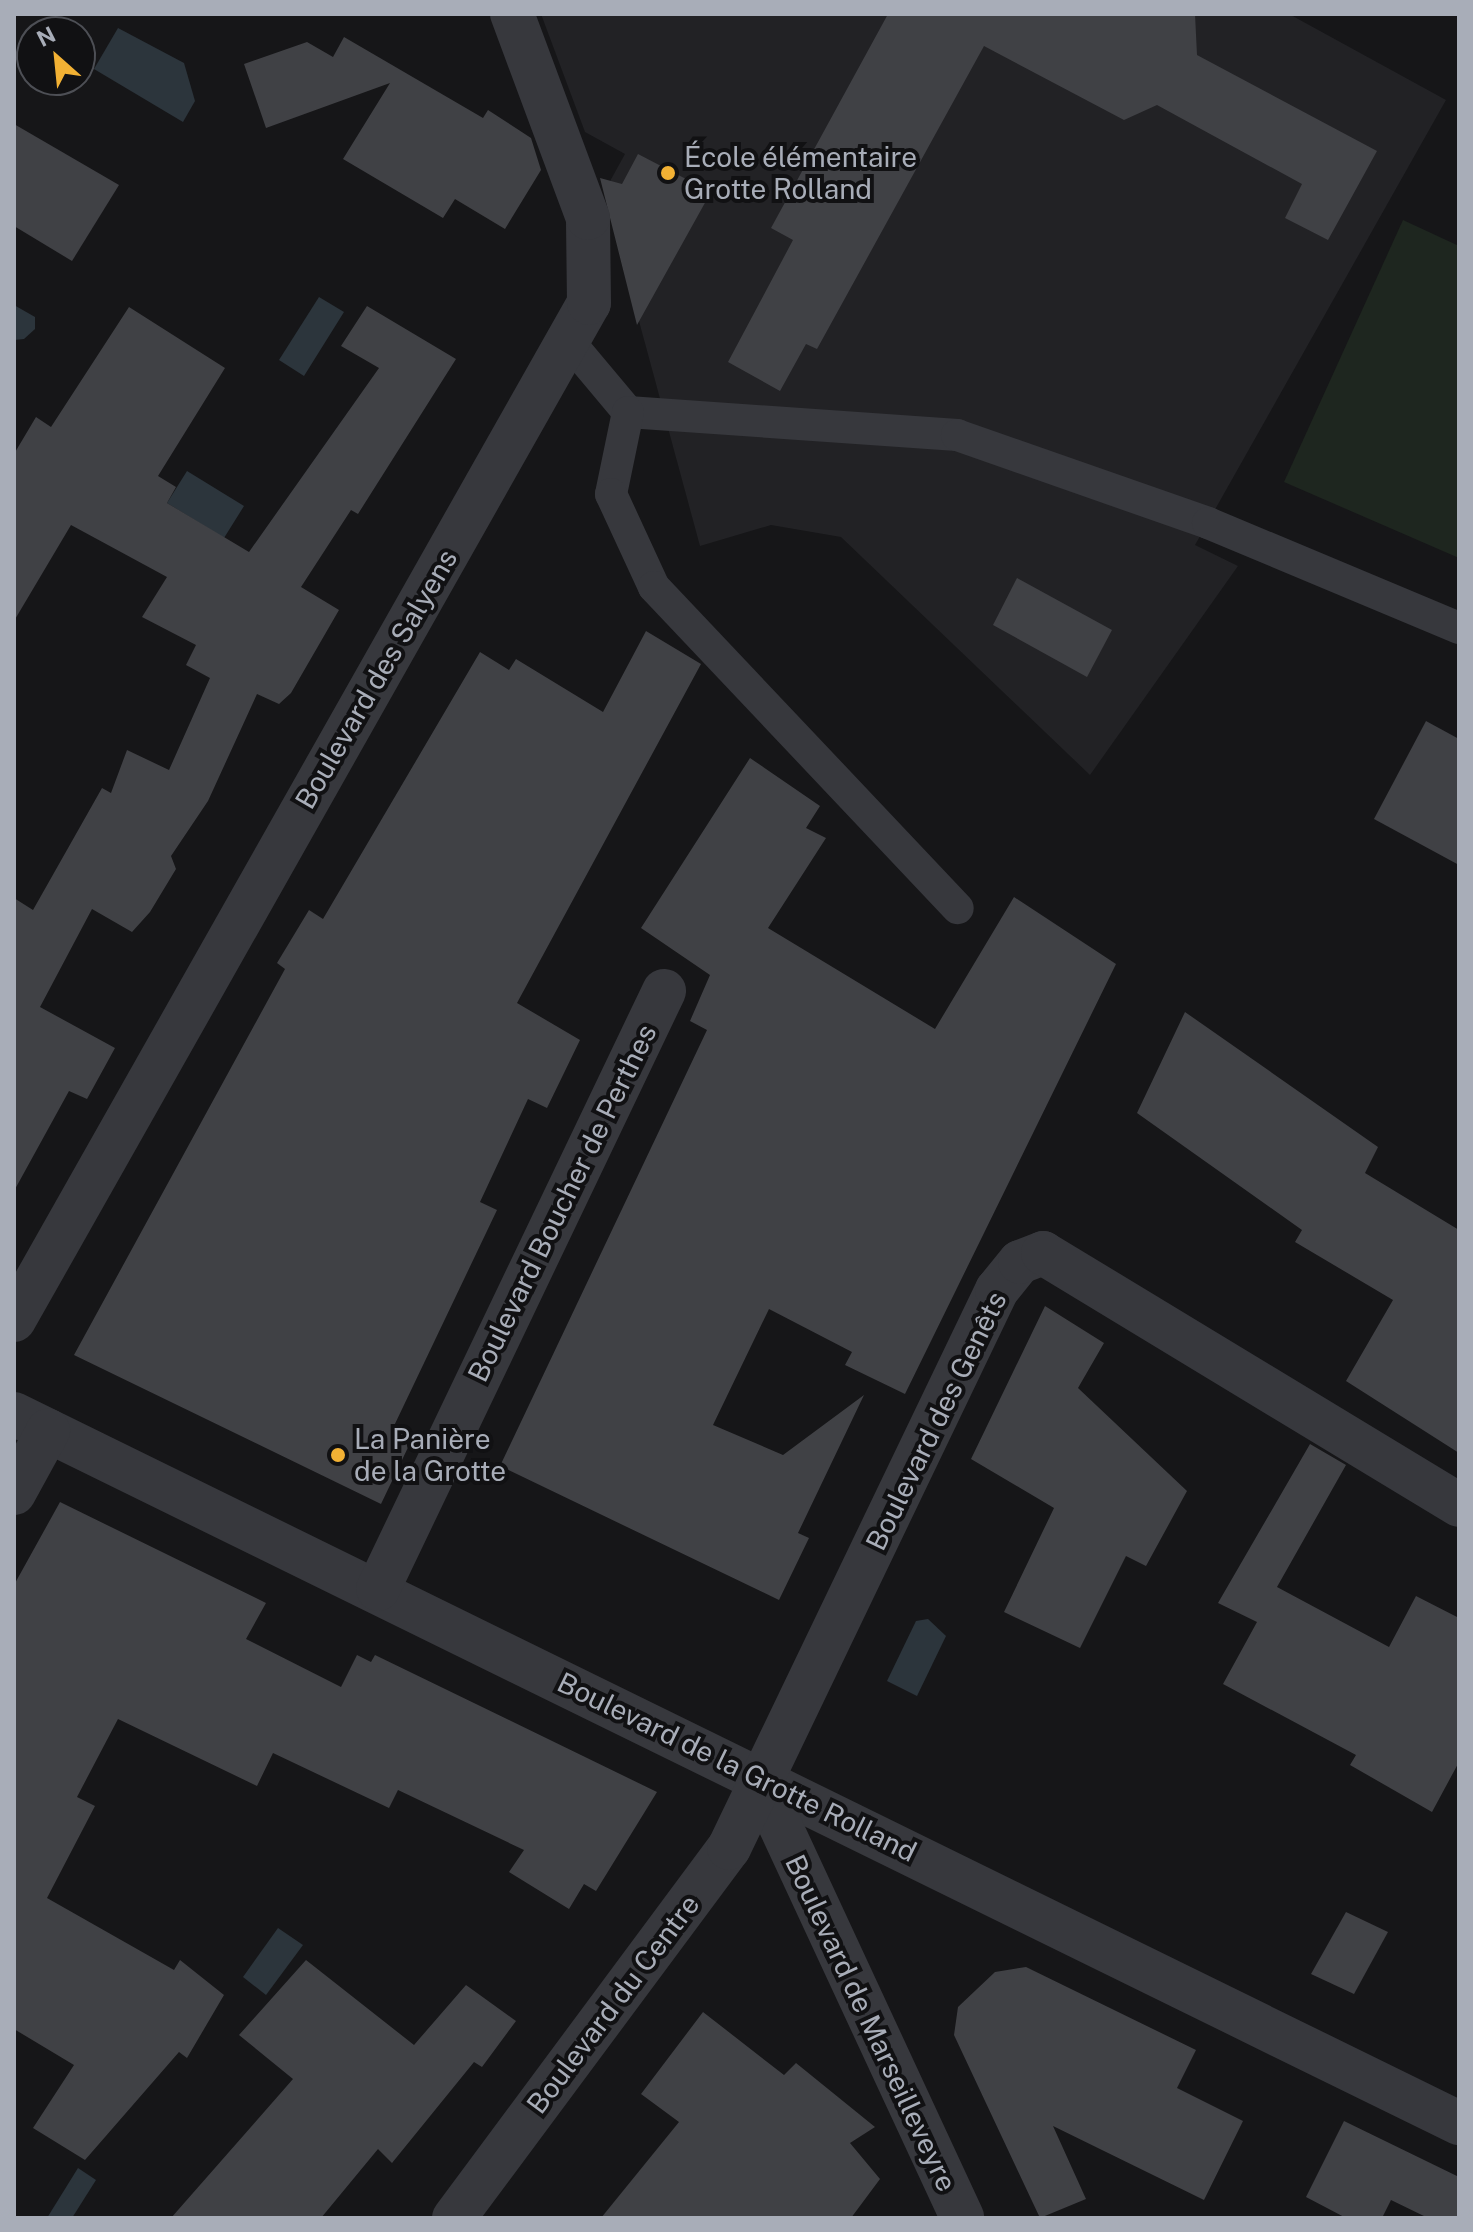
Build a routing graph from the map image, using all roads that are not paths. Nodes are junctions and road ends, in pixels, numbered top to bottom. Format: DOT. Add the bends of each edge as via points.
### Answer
graph roads {
  1 [pos="512,14"];
  2 [pos="571,344"];
  3 [pos="628,412"];
  4 [pos="1459,628"];
  5 [pos="958,908"];
  6 [pos="664,991"];
  7 [pos="14,1320"];
  8 [pos="31,1422"];
  9 [pos="14,1493"];
  10 [pos="1459,1505"];
  11 [pos="378,1589"];
  12 [pos="761,1784"];
  13 [pos="1459,2123"];
  14 [pos="454,2218"];
  15 [pos="962,2218"];
  1 -- 2 [label="street, Boulevard des Salyens" via="588,218 589,303"];
  2 -- 3 [label="lane"];
  2 -- 7 [label="street, Boulevard des Salyens"];
  3 -- 4 [label="lane" via="957,435 1208,523"];
  3 -- 5 [label="lane" via="611,494 654,587"];
  6 -- 11 [label="street, Boulevard Boucher de Perthes"];
  8 -- 9 [label="street"];
  8 -- 11 [label="street, Boulevard de la Grotte Rolland"];
  10 -- 12 [label="street, Boulevard des Genêts" via="1043,1253 1020,1262 997,1290"];
  11 -- 12 [label="street, Boulevard de la Grotte Rolland"];
  12 -- 13 [label="street, Boulevard de la Grotte Rolland"];
  12 -- 14 [label="street, Boulevard du Centre" via="729,1848"];
  12 -- 15 [label="street, Boulevard de Marseilleveyre"];
}
